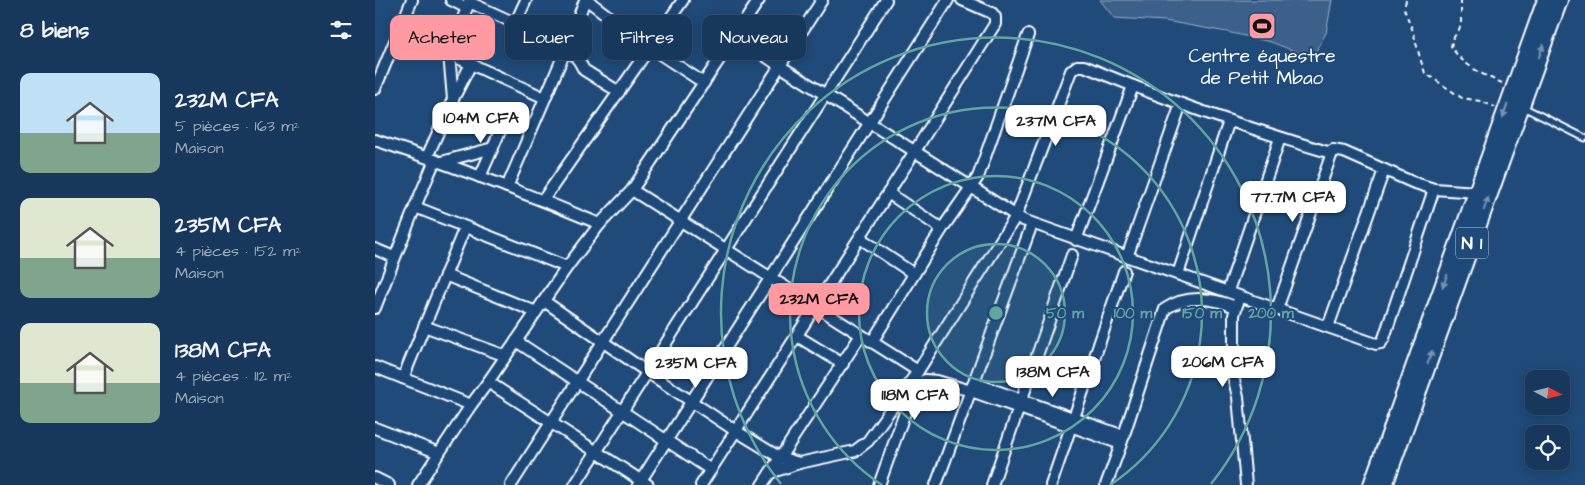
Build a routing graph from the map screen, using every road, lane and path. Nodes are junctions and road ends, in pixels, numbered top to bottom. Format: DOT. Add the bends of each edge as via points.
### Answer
graph roads {
  1 [pos="413,0"];
  2 [pos="451,0"];
  3 [pos="526,0"];
  4 [pos="586,0"];
  5 [pos="683,0"];
  6 [pos="759,0"];
  7 [pos="822,0"];
  8 [pos="885,0"];
  9 [pos="948,0"];
  10 [pos="963,0"];
  11 [pos="1406,0"];
  12 [pos="1461,0"];
  13 [pos="1546,0"];
  14 [pos="1559,0"];
  15 [pos="469,3"];
  16 [pos="464,15"];
  17 [pos="519,15"];
  18 [pos="580,15"];
  19 [pos="606,15"];
  20 [pos="672,15"];
  21 [pos="749,15"];
  22 [pos="505,19"];
  23 [pos="1028,35"];
  24 [pos="450,60"];
  25 [pos="462,60"];
  26 [pos="561,60"];
  27 [pos="578,60"];
  28 [pos="640,60"];
  29 [pos="669,60"];
  30 [pos="720,60"];
  31 [pos="771,60"];
  32 [pos="471,64"];
  33 [pos="780,66"];
  34 [pos="704,83"];
  35 [pos="1133,86"];
  36 [pos="375,89"];
  37 [pos="1514,89"];
  38 [pos="619,92"];
  39 [pos="825,94"];
  40 [pos="545,98"];
  41 [pos="453,99"];
  42 [pos="1181,104"];
  43 [pos="1522,106"];
  44 [pos="1505,110"];
  45 [pos="1229,121"];
  46 [pos="504,122"];
  47 [pos="869,123"];
  48 [pos="1280,138"];
  49 [pos="1585,138"];
  50 [pos="375,140"];
  51 [pos="493,148"];
  52 [pos="915,151"];
  53 [pos="1331,152"];
  54 [pos="435,160"];
  55 [pos="1384,170"];
  56 [pos="480,177"];
  57 [pos="507,187"];
  58 [pos="971,187"];
  59 [pos="1434,189"];
  60 [pos="632,190"];
  61 [pos="1477,192"];
  62 [pos="888,193"];
  63 [pos="543,200"];
  64 [pos="415,207"];
  65 [pos="1016,216"];
  66 [pos="680,220"];
  67 [pos="600,224"];
  68 [pos="1032,224"];
  69 [pos="465,227"];
  70 [pos="942,229"];
  71 [pos="860,238"];
  72 [pos="1076,240"];
  73 [pos="375,249"];
  74 [pos="726,249"];
  75 [pos="1072,255"];
  76 [pos="394,257"];
  77 [pos="1127,257"];
  78 [pos="567,267"];
  79 [pos="1124,271"];
  80 [pos="914,274"];
  81 [pos="1178,274"];
  82 [pos="445,275"];
  83 [pos="771,278"];
  84 [pos="1228,291"];
  85 [pos="1241,296"];
  86 [pos="544,301"];
  87 [pos="376,304"];
  88 [pos="816,306"];
  89 [pos="1236,306"];
  90 [pos="1277,309"];
  91 [pos="536,312"];
  92 [pos="424,326"];
  93 [pos="1328,327"];
  94 [pos="861,335"];
  95 [pos="797,336"];
  96 [pos="516,341"];
  97 [pos="872,342"];
  98 [pos="602,343"];
  99 [pos="506,356"];
  100 [pos="843,364"];
  101 [pos="375,367"];
  102 [pos="918,371"];
  103 [pos="647,372"];
  104 [pos="403,378"];
  105 [pos="576,381"];
  106 [pos="488,382"];
  107 [pos="972,387"];
  108 [pos="692,401"];
  109 [pos="1020,404"];
  110 [pos="471,405"];
  111 [pos="622,411"];
  112 [pos="551,422"];
  113 [pos="1072,422"];
  114 [pos="375,428"];
  115 [pos="736,431"];
  116 [pos="1122,440"];
  117 [pos="666,441"];
  118 [pos="596,452"];
  119 [pos="439,453"];
  120 [pos="779,457"];
  121 [pos="799,462"];
  122 [pos="711,470"];
  123 [pos="770,473"];
  124 [pos="375,478"];
  125 [pos="642,483"];
  126 [pos="421,484"];
  127 [pos="389,485"];
  128 [pos="511,485"];
  129 [pos="575,485"];
  130 [pos="701,485"];
  131 [pos="761,485"];
  132 [pos="879,485"];
  133 [pos="936,485"];
  134 [pos="993,485"];
  135 [pos="1051,485"];
  136 [pos="1106,485"];
  137 [pos="1246,485"];
  138 [pos="1372,485"];
  139 [pos="1384,485"];
  1 -- 36 [label="street"];
  2 -- 15 [label="street"];
  3 -- 17 [label="street"];
  4 -- 18 [label="street"];
  4 -- 19 [label="street"];
  5 -- 20 [label="street"];
  6 -- 21 [label="street"];
  7 -- 33 [label="street"];
  8 -- 39 [label="street"];
  9 -- 47 [label="street"];
  10 -- 52 [label="street" via="992,13 995,24"];
  11 -- 44 [label="path" via="1404,9 1425,73 1462,98"];
  12 -- 37 [label="path" via="1461,26 1451,46 1454,52 1483,75"];
  13 -- 37 [label="highway, N 1"];
  43 -- 14 [label="highway, N 1, one-way"];
  15 -- 16 [label="street"];
  15 -- 22 [label="street"];
  23 -- 58 [label="street" via="983,166"];
  24 -- 41 [label="street"];
  25 -- 32 [label="street"];
  26 -- 40 [label="street"];
  27 -- 38 [label="street" via="584,70"];
  28 -- 38 [label="street"];
  29 -- 34 [label="street"];
  30 -- 34 [label="street"];
  31 -- 33 [label="street"];
  32 -- 40 [label="street"];
  32 -- 41 [label="street"];
  33 -- 39 [label="street"];
  33 -- 66 [label="street"];
  34 -- 60 [label="street"];
  35 -- 42 [label="street"];
  35 -- 65 [label="street" via="1084,66 1077,66 1071,71"];
  35 -- 72 [label="street"];
  37 -- 44 [label="highway, N 1"];
  38 -- 63 [label="street"];
  39 -- 47 [label="street"];
  39 -- 74 [label="street"];
  40 -- 57 [label="street"];
  41 -- 54 [label="street"];
  42 -- 45 [label="street"];
  42 -- 77 [label="street"];
  43 -- 49 [label="lane"];
  139 -- 43 [label="highway, N 1, one-way"];
  44 -- 61 [label="highway, N 1, one-way"];
  45 -- 48 [label="street"];
  45 -- 81 [label="street"];
  46 -- 51 [label="street"];
  47 -- 52 [label="street"];
  47 -- 83 [label="street"];
  48 -- 53 [label="street"];
  48 -- 84 [label="street"];
  50 -- 54 [label="street"];
  51 -- 54 [label="street"];
  51 -- 56 [label="street"];
  52 -- 58 [label="street"];
  52 -- 62 [label="street"];
  53 -- 55 [label="street" via="1337,149"];
  53 -- 90 [label="street"];
  54 -- 56 [label="street"];
  54 -- 64 [label="street"];
  55 -- 59 [label="street"];
  55 -- 93 [label="street"];
  56 -- 57 [label="street"];
  57 -- 63 [label="street"];
  58 -- 65 [label="street"];
  58 -- 70 [label="street"];
  59 -- 61 [label="street"];
  59 -- 93 [label="street" via="1381,343"];
  60 -- 66 [label="street"];
  60 -- 67 [label="street"];
  61 -- 138 [label="highway, N 1, one-way"];
  62 -- 70 [label="street"];
  62 -- 71 [label="street"];
  63 -- 67 [label="street"];
  64 -- 69 [label="street"];
  64 -- 76 [label="street"];
  65 -- 68 [label="street"];
  65 -- 102 [label="street"];
  66 -- 74 [label="street"];
  66 -- 98 [label="street"];
  67 -- 78 [label="street"];
  68 -- 72 [label="street"];
  68 -- 107 [label="street"];
  69 -- 78 [label="street"];
  69 -- 82 [label="street"];
  70 -- 80 [label="street"];
  71 -- 80 [label="street"];
  71 -- 88 [label="street"];
  72 -- 77 [label="street"];
  73 -- 76 [label="street"];
  74 -- 83 [label="street"];
  74 -- 103 [label="street"];
  75 -- 109 [label="street"];
  76 -- 87 [label="street"];
  77 -- 81 [label="street"];
  78 -- 86 [label="street"];
  79 -- 113 [label="street"];
  80 -- 97 [label="street"];
  81 -- 84 [label="street"];
  82 -- 91 [label="street"];
  82 -- 92 [label="street"];
  83 -- 88 [label="street"];
  83 -- 108 [label="street"];
  84 -- 85 [label="street"];
  85 -- 89 [label="street"];
  85 -- 90 [label="street"];
  86 -- 91 [label="street"];
  86 -- 98 [label="street"];
  88 -- 94 [label="street"];
  88 -- 95 [label="street"];
  89 -- 116 [label="street" via="1219,300 1192,299 1165,309"];
  89 -- 137 [label="street" via="1235,380"];
  90 -- 93 [label="street"];
  91 -- 96 [label="street"];
  92 -- 99 [label="street"];
  92 -- 104 [label="street"];
  94 -- 97 [label="street"];
  94 -- 100 [label="street"];
  95 -- 100 [label="street"];
  95 -- 115 [label="street"];
  96 -- 99 [label="street"];
  96 -- 105 [label="street"];
  97 -- 102 [label="street"];
  98 -- 103 [label="street"];
  98 -- 105 [label="street"];
  99 -- 106 [label="street"];
  100 -- 120 [label="street"];
  101 -- 104 [label="street"];
  102 -- 121 [label="street" via="862,447"];
  103 -- 108 [label="street"];
  103 -- 111 [label="street"];
  104 -- 110 [label="street"];
  105 -- 111 [label="street"];
  105 -- 112 [label="street"];
  106 -- 110 [label="street"];
  106 -- 112 [label="street"];
  107 -- 109 [label="street"];
  107 -- 132 [label="street" via="937,381 918,382"];
  107 -- 133 [label="street"];
  108 -- 115 [label="street"];
  108 -- 117 [label="street"];
  109 -- 113 [label="street"];
  109 -- 134 [label="street"];
  110 -- 119 [label="street"];
  111 -- 117 [label="street"];
  111 -- 118 [label="street"];
  112 -- 118 [label="street"];
  112 -- 128 [label="street"];
  113 -- 116 [label="street"];
  113 -- 135 [label="street"];
  114 -- 119 [label="street"];
  115 -- 120 [label="street"];
  115 -- 122 [label="street"];
  116 -- 136 [label="street"];
  117 -- 122 [label="street"];
  117 -- 125 [label="street"];
  118 -- 125 [label="street"];
  118 -- 129 [label="street"];
  119 -- 126 [label="street"];
  120 -- 121 [label="street"];
  120 -- 123 [label="street"];
  121 -- 123 [label="street"];
  122 -- 130 [label="street"];
  123 -- 131 [label="street"];
  124 -- 127 [label="street"];
}
